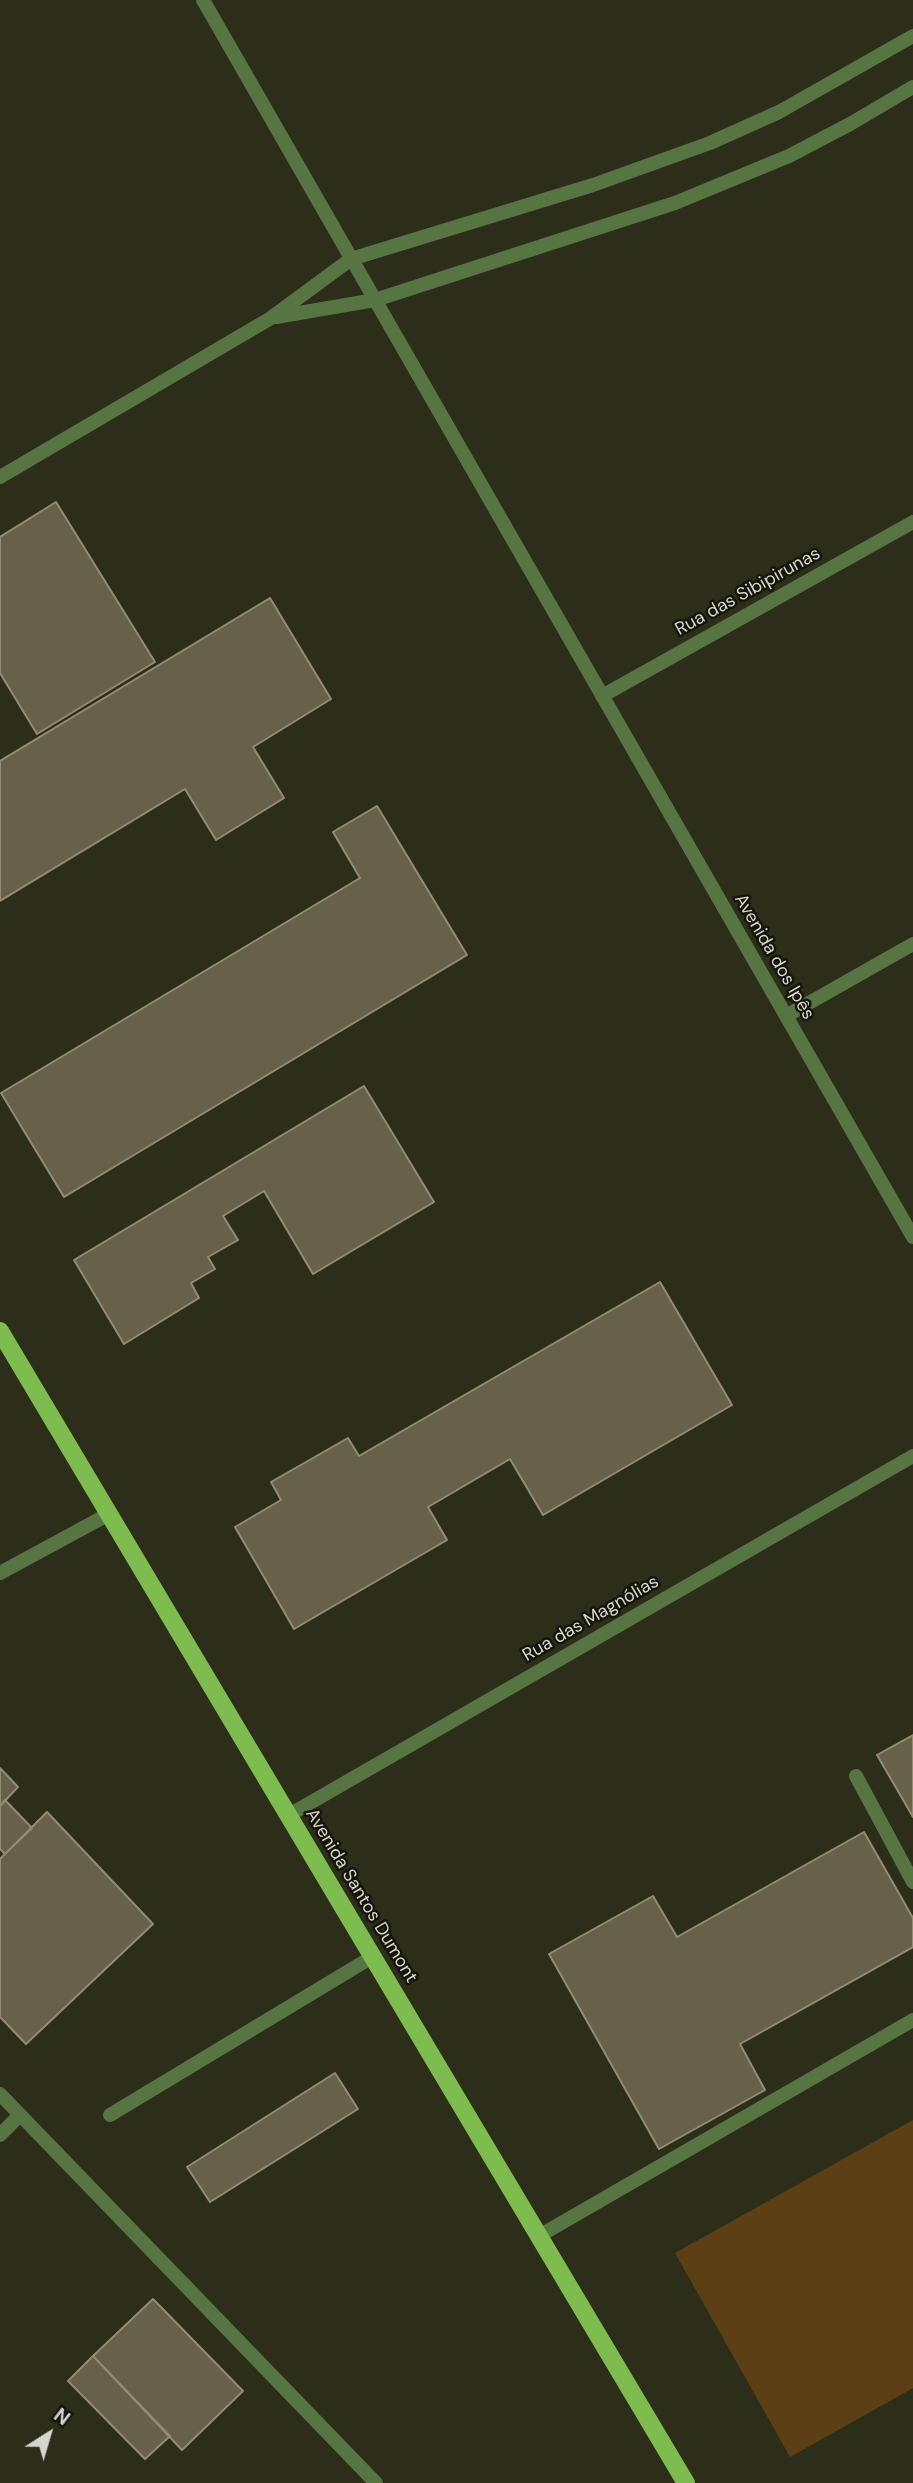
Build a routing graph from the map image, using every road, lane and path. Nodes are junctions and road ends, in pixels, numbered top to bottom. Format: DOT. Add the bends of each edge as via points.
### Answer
graph roads {
  1 [pos="203,0"];
  2 [pos="913,36"];
  3 [pos="913,87"];
  4 [pos="351,259"];
  5 [pos="375,300"];
  6 [pos="271,318"];
  7 [pos="0,477"];
  8 [pos="913,522"];
  9 [pos="602,696"];
  10 [pos="913,944"];
  11 [pos="786,1016"];
  12 [pos="913,1237"];
  13 [pos="0,1331"];
  14 [pos="913,1456"];
  15 [pos="109,1514"];
  16 [pos="0,1573"];
  17 [pos="856,1776"];
  18 [pos="289,1815"];
  19 [pos="913,1882"];
  20 [pos="372,1957"];
  21 [pos="913,2020"];
  22 [pos="0,2094"];
  23 [pos="20,2115"];
  24 [pos="110,2115"];
  25 [pos="0,2135"];
  26 [pos="539,2236"];
  27 [pos="376,2483"];
  28 [pos="686,2483"];
  1 -- 4 [label="street, Avenida dos Ipês"];
  2 -- 4 [label="street" via="779,112 698,148"];
  3 -- 5 [label="street" via="789,156 675,203"];
  4 -- 5 [label="street, Avenida dos Ipês"];
  4 -- 6 [label="street"];
  5 -- 6 [label="street"];
  5 -- 9 [label="street, Avenida dos Ipês"];
  6 -- 7 [label="street"];
  8 -- 9 [label="street, Rua das Sibipirunas"];
  9 -- 11 [label="street, Avenida dos Ipês"];
  10 -- 11 [label="street"];
  11 -- 12 [label="street, Avenida dos Ipês"];
  13 -- 15 [label="main road, Avenida Santos Dumont"];
  14 -- 18 [label="street, Rua das Magnólias"];
  15 -- 16 [label="street"];
  15 -- 18 [label="main road, Avenida Santos Dumont"];
  17 -- 19 [label="street"];
  18 -- 20 [label="main road, Avenida Santos Dumont"];
  20 -- 24 [label="street"];
  20 -- 26 [label="main road, Avenida Santos Dumont"];
  21 -- 26 [label="street"];
  22 -- 23 [label="street"];
  23 -- 25 [label="street"];
  23 -- 27 [label="street"];
  26 -- 28 [label="main road, Avenida Santos Dumont"];
}
